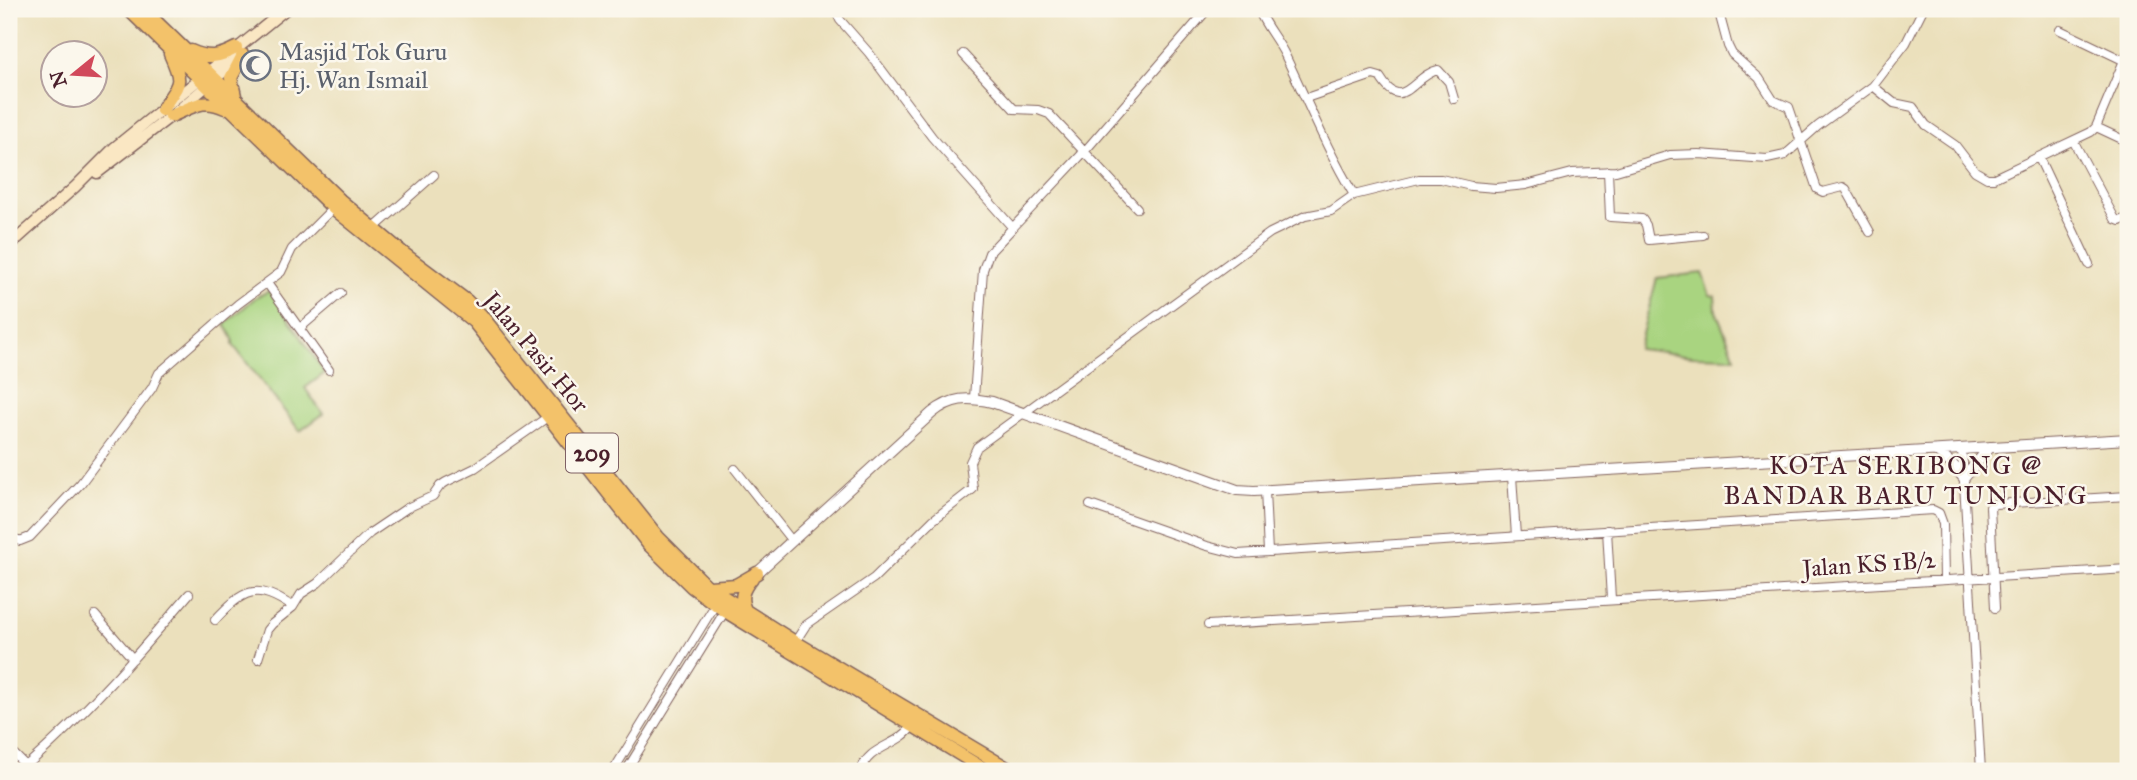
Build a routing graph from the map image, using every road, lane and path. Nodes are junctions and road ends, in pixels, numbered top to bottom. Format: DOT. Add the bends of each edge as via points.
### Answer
graph roads {
  1 [pos="128,9"];
  2 [pos="143,9"];
  3 [pos="286,9"];
  4 [pos="835,9"];
  5 [pos="1208,9"];
  6 [pos="1258,9"];
  7 [pos="1718,9"];
  8 [pos="1923,9"];
  9 [pos="2060,30"];
  10 [pos="181,46"];
  11 [pos="167,47"];
  12 [pos="240,51"];
  13 [pos="2128,51"];
  14 [pos="963,54"];
  15 [pos="2126,62"];
  16 [pos="208,79"];
  17 [pos="1873,86"];
  18 [pos="1306,97"];
  19 [pos="1454,99"];
  20 [pos="234,106"];
  21 [pos="167,113"];
  22 [pos="2096,127"];
  23 [pos="2074,142"];
  24 [pos="2128,142"];
  25 [pos="1801,144"];
  26 [pos="1084,152"];
  27 [pos="2039,158"];
  28 [pos="1608,171"];
  29 [pos="434,175"];
  30 [pos="1354,195"];
  31 [pos="333,208"];
  32 [pos="1137,208"];
  33 [pos="2128,218"];
  34 [pos="1012,227"];
  35 [pos="373,229"];
  36 [pos="1870,232"];
  37 [pos="1703,235"];
  38 [pos="9,246"];
  39 [pos="2089,264"];
  40 [pos="267,283"];
  41 [pos="341,293"];
  42 [pos="300,328"];
  43 [pos="329,370"];
  44 [pos="974,398"];
  45 [pos="1025,413"];
  46 [pos="549,416"];
  47 [pos="2128,439"];
  48 [pos="1990,447"];
  49 [pos="1962,449"];
  50 [pos="1936,451"];
  51 [pos="735,469"];
  52 [pos="1512,477"];
  53 [pos="1964,478"];
  54 [pos="1265,491"];
  55 [pos="2128,496"];
  56 [pos="1090,505"];
  57 [pos="1607,530"];
  58 [pos="9,536"];
  59 [pos="1516,536"];
  60 [pos="792,541"];
  61 [pos="1268,552"];
  62 [pos="2128,569"];
  63 [pos="757,573"];
  64 [pos="1993,576"];
  65 [pos="1969,577"];
  66 [pos="1944,579"];
  67 [pos="708,587"];
  68 [pos="189,594"];
  69 [pos="1611,599"];
  70 [pos="293,607"];
  71 [pos="720,608"];
  72 [pos="1995,608"];
  73 [pos="746,612"];
  74 [pos="95,615"];
  75 [pos="215,620"];
  76 [pos="1208,625"];
  77 [pos="795,642"];
  78 [pos="133,659"];
  79 [pos="258,659"];
  80 [pos="913,725"];
  81 [pos="9,749"];
  82 [pos="630,769"];
  83 [pos="26,770"];
  84 [pos="613,771"];
  85 [pos="861,771"];
  86 [pos="985,771"];
  87 [pos="1012,771"];
  88 [pos="1981,771"];
  1 -- 11 [label="main road, Jalan Pasir Hor / 209"];
  2 -- 10 [label="main road, Jalan Pasir Hor / 209"];
  3 -- 12 [label="main road"];
  4 -- 34 [label="street" via="932,137"];
  5 -- 26 [label="street"];
  6 -- 18 [label="street"];
  7 -- 25 [label="street" via="1732,54 1759,78 1773,100 1789,107"];
  8 -- 17 [label="street" via="1906,43"];
  9 -- 15 [label="street"];
  10 -- 12 [label="main road" via="209,57"];
  10 -- 16 [label="main road, Jalan Pasir Hor / 209"];
  11 -- 16 [label="main road, Jalan Pasir Hor / 209"];
  11 -- 21 [label="main road" via="179,86"];
  12 -- 16 [label="main road"];
  12 -- 20 [label="main road" via="232,78"];
  13 -- 15 [label="street"];
  14 -- 26 [label="street" via="1014,109 1049,114"];
  15 -- 22 [label="street"];
  16 -- 20 [label="main road, Jalan Pasir Hor / 209"];
  16 -- 21 [label="main road"];
  17 -- 25 [label="street"];
  17 -- 27 [label="street" via="1894,103 1913,107 1926,125 1955,145 1981,175 1994,178"];
  18 -- 19 [label="street" via="1373,75 1400,93 1438,70 1449,82"];
  18 -- 30 [label="street" via="1327,149"];
  20 -- 21 [label="main road" via="205,102"];
  20 -- 31 [label="main road, Jalan Pasir Hor / 209"];
  20 -- 35 [label="main road, Jalan Pasir Hor / 209"];
  21 -- 38 [label="main road" via="114,148"];
  22 -- 23 [label="street"];
  22 -- 24 [label="street"];
  23 -- 27 [label="street"];
  23 -- 33 [label="street" via="2115,219"];
  25 -- 28 [label="street" via="1776,158 1670,155"];
  25 -- 36 [label="street" via="1817,189 1846,189"];
  26 -- 32 [label="street"];
  26 -- 34 [label="street"];
  27 -- 39 [label="street"];
  28 -- 30 [label="street" via="1496,188 1432,178"];
  28 -- 37 [label="street" via="1610,217 1642,219 1649,240"];
  29 -- 35 [label="street"];
  30 -- 45 [label="street" via="1331,211 1294,220 1270,233"];
  31 -- 40 [label="street" via="292,249 281,272"];
  31 -- 46 [label="main road, Jalan Pasir Hor / 209" via="474,322"];
  34 -- 44 [label="street" via="985,261"];
  35 -- 67 [label="main road, Jalan Pasir Hor / 209" via="481,315 658,537"];
  40 -- 42 [label="street"];
  40 -- 58 [label="street" via="159,373 81,483 30,537 20,541"];
  41 -- 42 [label="street"];
  42 -- 43 [label="street"];
  44 -- 45 [label="street"];
  44 -- 60 [label="street" via="950,401 932,413"];
  45 -- 54 [label="street" via="1237,490"];
  45 -- 77 [label="street" via="977,447 970,462 973,489 933,520 874,578 806,625"];
  46 -- 70 [label="street" via="370,533"];
  46 -- 71 [label="main road, Jalan Pasir Hor / 209" via="649,545"];
  47 -- 48 [label="street"];
  48 -- 49 [label="street"];
  48 -- 53 [label="street"];
  49 -- 50 [label="street"];
  49 -- 53 [label="street"];
  50 -- 52 [label="street"];
  50 -- 53 [label="street"];
  51 -- 60 [label="street"];
  52 -- 54 [label="street"];
  52 -- 59 [label="street"];
  53 -- 65 [label="street"];
  54 -- 61 [label="street"];
  55 -- 64 [label="street" via="1994,504 1990,507"];
  56 -- 61 [label="street" via="1238,554"];
  57 -- 59 [label="street"];
  57 -- 66 [label="street" via="1933,510 1943,524"];
  57 -- 69 [label="street"];
  59 -- 61 [label="street"];
  60 -- 63 [label="street"];
  62 -- 64 [label="street, Jalan KS 1B/2"];
  63 -- 67 [label="main road" via="736,585"];
  63 -- 73 [label="main road" via="742,594"];
  64 -- 65 [label="street, Jalan KS 1B/2"];
  64 -- 72 [label="street"];
  65 -- 66 [label="street, Jalan KS 1B/2"];
  65 -- 88 [label="street"];
  66 -- 69 [label="street, Jalan KS 1B/2"];
  67 -- 73 [label="main road, Jalan Pasir Hor / 209"];
  68 -- 78 [label="street"];
  69 -- 76 [label="street, Jalan KS 1B/2"];
  70 -- 75 [label="street" via="266,592 250,593 235,599"];
  70 -- 79 [label="street" via="267,630"];
  71 -- 80 [label="main road, Jalan Pasir Hor / 209"];
  71 -- 82 [label="street"];
  71 -- 84 [label="street"];
  73 -- 77 [label="main road, Jalan Pasir Hor / 209"];
  74 -- 78 [label="street"];
  77 -- 87 [label="main road, Jalan Pasir Hor / 209"];
  78 -- 83 [label="street"];
  80 -- 85 [label="street" via="900,739 869,756"];
  80 -- 86 [label="main road, Jalan Pasir Hor / 209"];
  81 -- 83 [label="street"];
}
